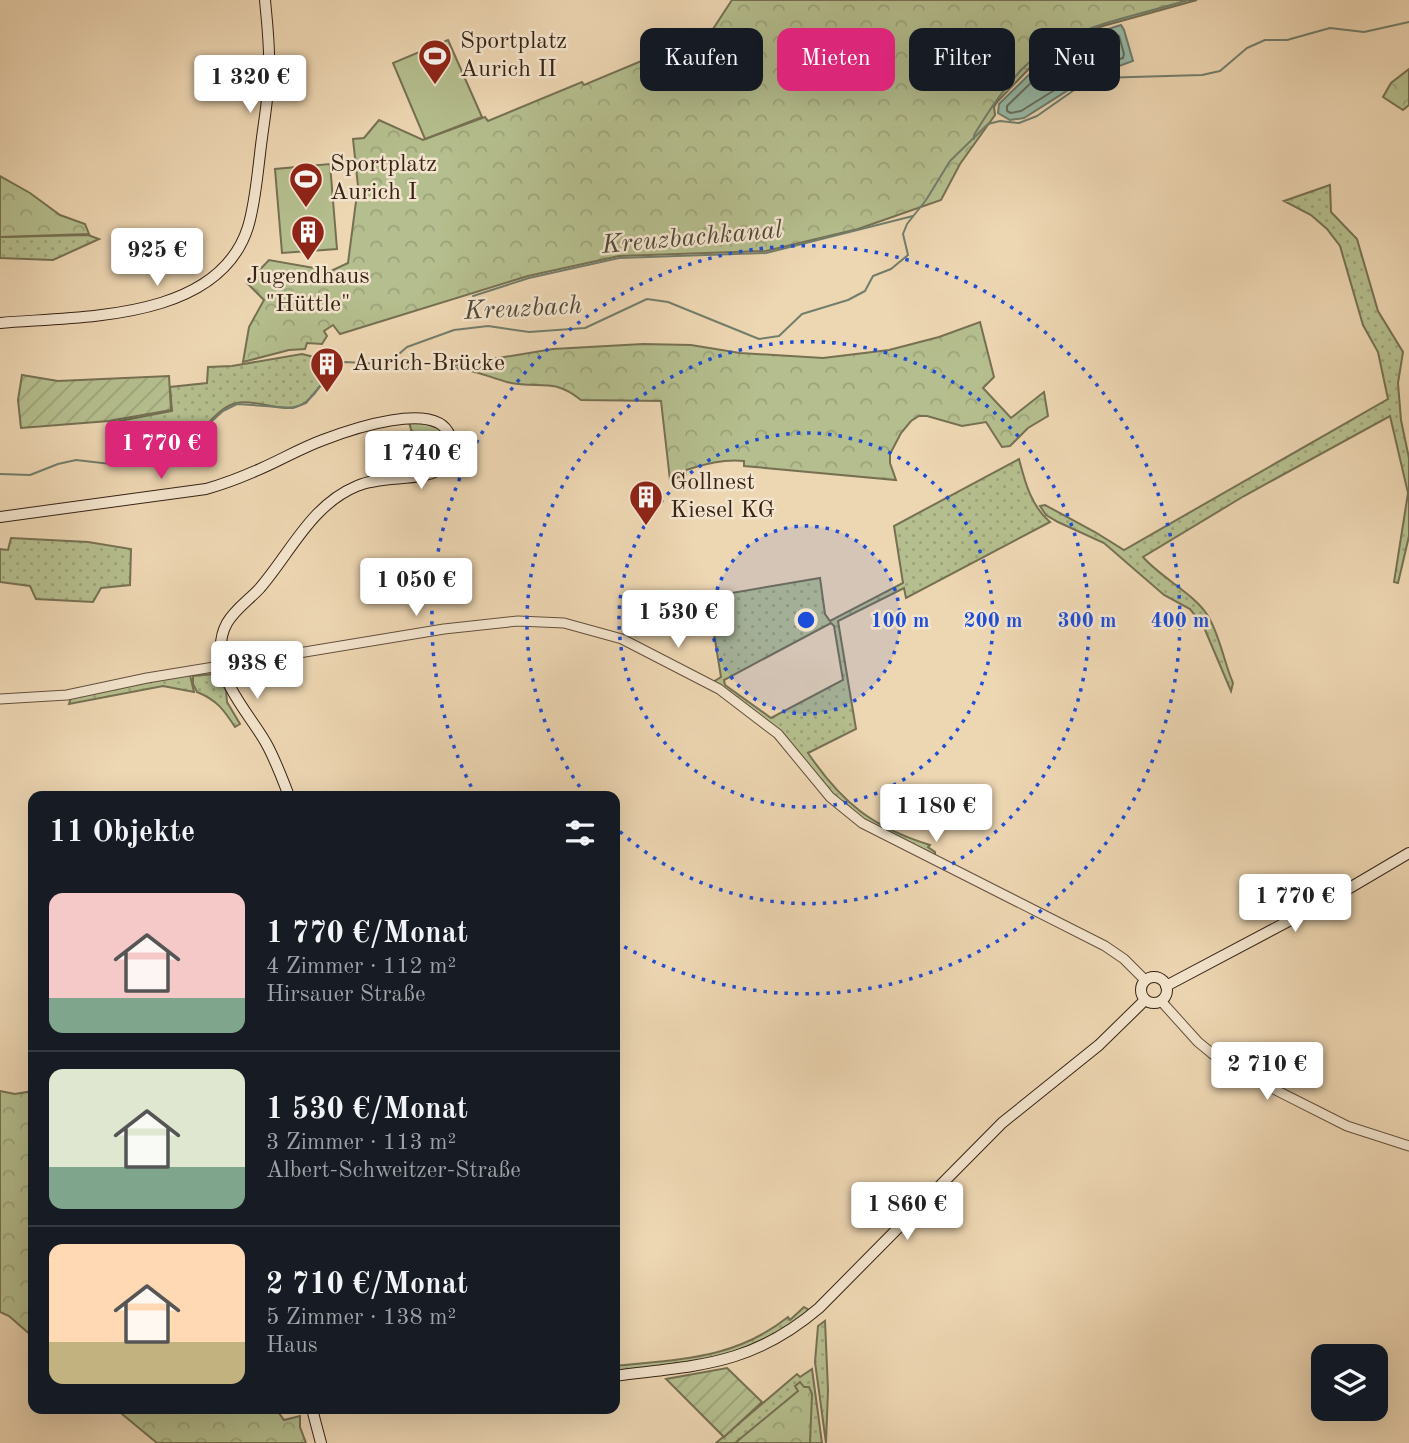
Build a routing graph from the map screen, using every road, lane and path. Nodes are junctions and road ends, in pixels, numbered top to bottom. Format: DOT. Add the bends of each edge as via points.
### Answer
graph roads {
  1 [pos="265,0"];
  2 [pos="0,323"];
  3 [pos="0,517"];
  4 [pos="222,666"];
  5 [pos="0,699"];
  6 [pos="287,791"];
  7 [pos="1409,853"];
  8 [pos="1145,980"];
  9 [pos="1166,986"];
  10 [pos="1145,1000"];
  11 [pos="1161,1001"];
  12 [pos="1409,1146"];
  13 [pos="620,1375"];
  14 [pos="313,1414"];
  15 [pos="321,1443"];
  1 -- 2 [label="main road" via="270,69 257,178 247,228 227,263 200,286 167,301 91,317"];
  3 -- 4 [label="main road" via="205,489 321,440 363,428 421,417 442,424 452,448 440,469 359,485 331,501 310,521 229,621 221,644"];
  4 -- 5 [label="street" via="67,695"];
  4 -- 6 [label="main road" via="267,744"];
  4 -- 8 [label="street" via="518,621 585,628 622,639 732,698 786,741 830,797 852,816 1105,946"];
  7 -- 9 [label="main road"];
  8 -- 9 [label="main road" via="1155,977"];
  8 -- 10 [label="main road" via="1140,990"];
  9 -- 11 [label="main road"];
  10 -- 11 [label="main road"];
  10 -- 13 [label="main road" via="1099,1045 1002,1124 797,1326 740,1356"];
  11 -- 12 [label="street" via="1226,1065 1347,1126"];
  14 -- 15 [label="main road"];
}
